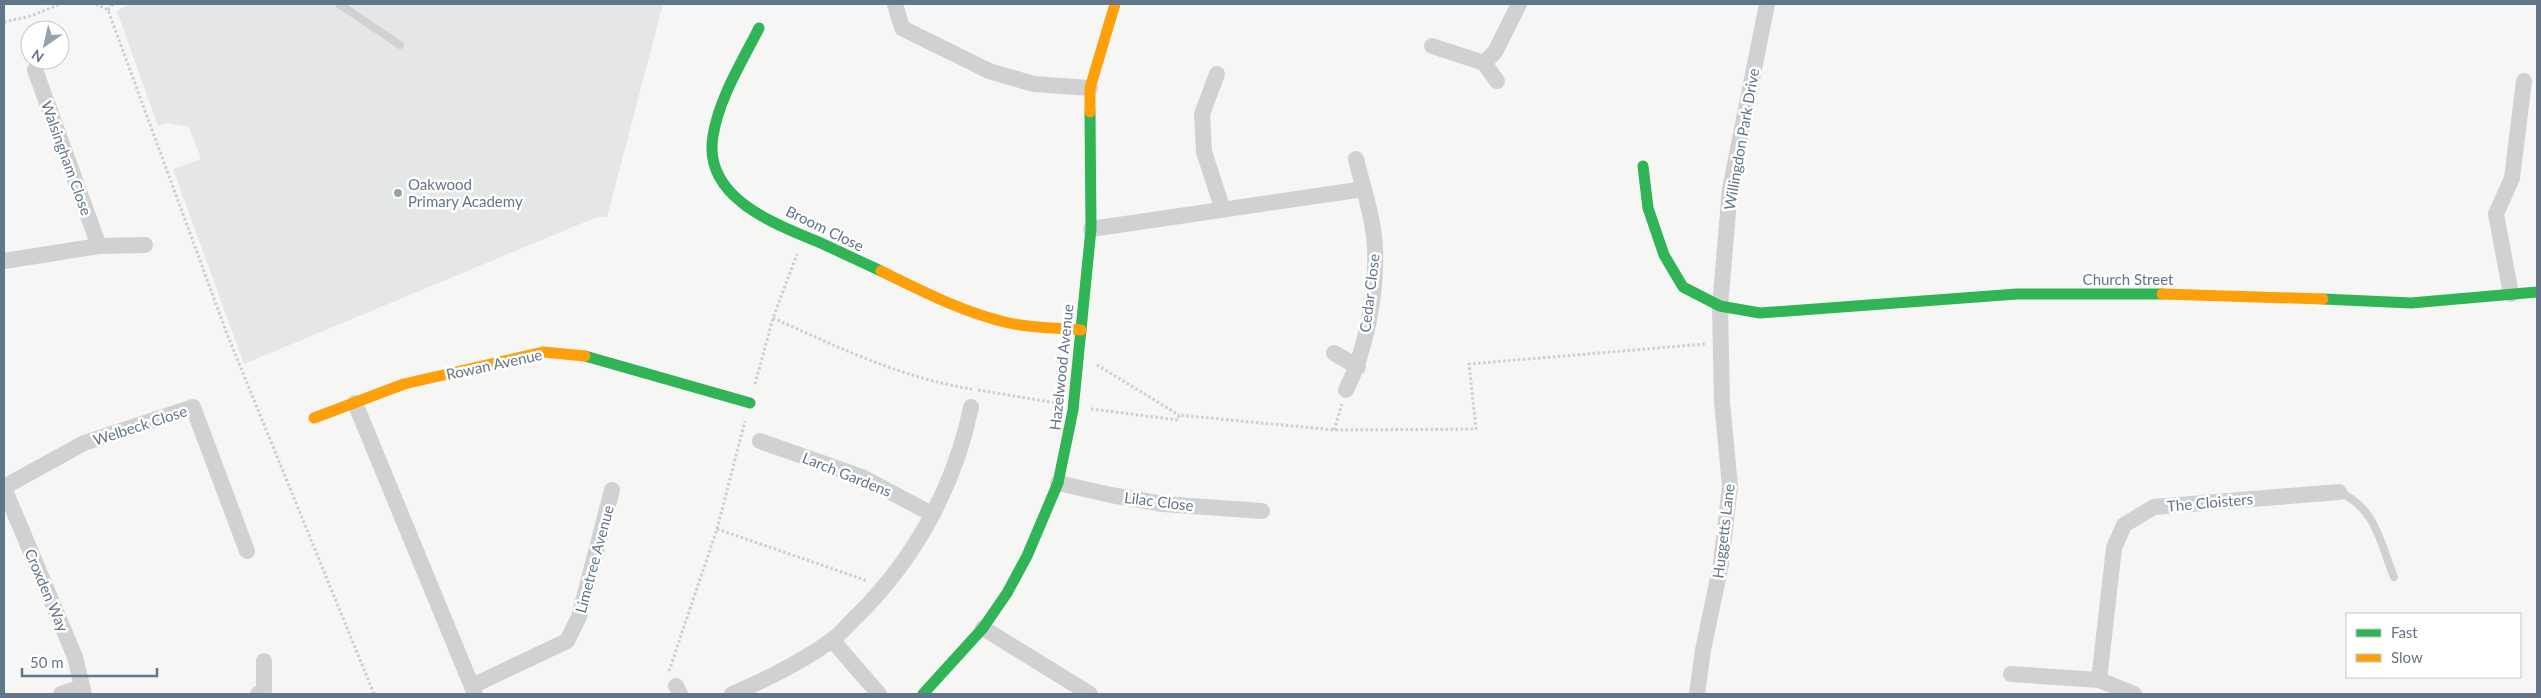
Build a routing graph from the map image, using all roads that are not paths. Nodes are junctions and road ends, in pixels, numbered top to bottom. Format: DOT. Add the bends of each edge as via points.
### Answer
graph roads {
  1 [pos="339,4"];
  2 [pos="895,4"];
  3 [pos="1115,4"];
  4 [pos="1519,4"];
  5 [pos="1767,4"];
  6 [pos="759,28"];
  7 [pos="400,45"];
  8 [pos="1432,46"];
  9 [pos="1484,63"];
  10 [pos="35,70"];
  11 [pos="1217,74"];
  12 [pos="1497,81"];
  13 [pos="2524,81"];
  14 [pos="1090,88"];
  15 [pos="1356,159"];
  16 [pos="1643,166"];
  17 [pos="1364,189"];
  18 [pos="1223,210"];
  19 [pos="1091,229"];
  20 [pos="145,245"];
  21 [pos="99,246"];
  22 [pos="4,261"];
  23 [pos="2537,292"];
  24 [pos="2511,294"];
  25 [pos="1720,306"];
  26 [pos="1081,330"];
  27 [pos="1334,354"];
  28 [pos="1358,366"];
  29 [pos="1346,390"];
  30 [pos="750,402"];
  31 [pos="355,404"];
  32 [pos="971,406"];
  33 [pos="314,418"];
  34 [pos="760,441"];
  35 [pos="1058,482"];
  36 [pos="4,487"];
  37 [pos="612,490"];
  38 [pos="2339,492"];
  39 [pos="1262,511"];
  40 [pos="932,514"];
  41 [pos="247,551"];
  42 [pos="2394,577"];
  43 [pos="983,628"];
  44 [pos="832,640"];
  45 [pos="264,661"];
  46 [pos="2011,674"];
  47 [pos="2099,680"];
  48 [pos="473,690"];
  49 [pos="83,691"];
  50 [pos="61,694"];
  51 [pos="258,694"];
  52 [pos="732,694"];
  53 [pos="879,694"];
  54 [pos="923,694"];
  55 [pos="1090,694"];
  56 [pos="1697,694"];
  57 [pos="2134,694"];
  1 -- 7 [label="lane"];
  2 -- 14 [label="street" via="902,28 989,71 1034,84"];
  3 -- 14 [label="street, Hazelwood Avenue"];
  4 -- 9 [label="street" via="1495,52"];
  5 -- 25 [label="street, Willingdon Park Drive" via="1730,189"];
  6 -- 26 [label="street, Broom Close" via="720,111 712,149 721,179 730,192 750,208 935,296 1000,320"];
  8 -- 9 [label="street"];
  9 -- 12 [label="street"];
  10 -- 21 [label="street, Walsingham Close"];
  11 -- 18 [label="street" via="1202,114 1204,152"];
  13 -- 24 [label="street" via="2512,178 2496,214"];
  14 -- 19 [label="street, Hazelwood Avenue"];
  15 -- 17 [label="street, Cedar Close"];
  16 -- 25 [label="street, Church Street" via="1648,208 1664,255 1683,287"];
  17 -- 18 [label="street"];
  17 -- 28 [label="street, Cedar Close" via="1375,248 1372,297"];
  18 -- 19 [label="street"];
  19 -- 26 [label="street, Hazelwood Avenue"];
  20 -- 21 [label="street"];
  21 -- 22 [label="street"];
  23 -- 24 [label="street, Church Street"];
  24 -- 25 [label="street, Church Street" via="2411,303 2218,294 2017,294 1760,313"];
  25 -- 56 [label="street, Huggetts Lane" via="1722,402 1730,486 1721,564"];
  26 -- 35 [label="street, Hazelwood Avenue" via="1074,406"];
  27 -- 28 [label="street"];
  28 -- 29 [label="street, Cedar Close"];
  30 -- 31 [label="street, Rowan Avenue" via="584,356 543,352 404,384"];
  31 -- 33 [label="street, Rowan Avenue"];
  31 -- 48 [label="street"];
  32 -- 40 [label="street" via="950,481"];
  34 -- 40 [label="street, Larch Gardens" via="862,477"];
  35 -- 39 [label="street, Lilac Close" via="1163,504"];
  35 -- 43 [label="street, Hazelwood Avenue" via="1027,556"];
  36 -- 41 [label="street, Welbeck Close" via="84,443 193,407"];
  36 -- 49 [label="street, Croxden Way" via="76,657"];
  37 -- 48 [label="street, Limetree Avenue" via="579,617 567,641"];
  38 -- 42 [label="lane" via="2353,498 2372,518"];
  38 -- 47 [label="street, The Cloisters" via="2154,507 2124,525 2114,548"];
  40 -- 44 [label="street" via="911,553 885,587"];
  43 -- 54 [label="street, Hazelwood Avenue"];
  43 -- 55 [label="street"];
  44 -- 52 [label="street"];
  44 -- 53 [label="street"];
  45 -- 51 [label="street" via="264,690"];
  46 -- 47 [label="street"];
  47 -- 57 [label="street"];
  49 -- 50 [label="street"];
}
